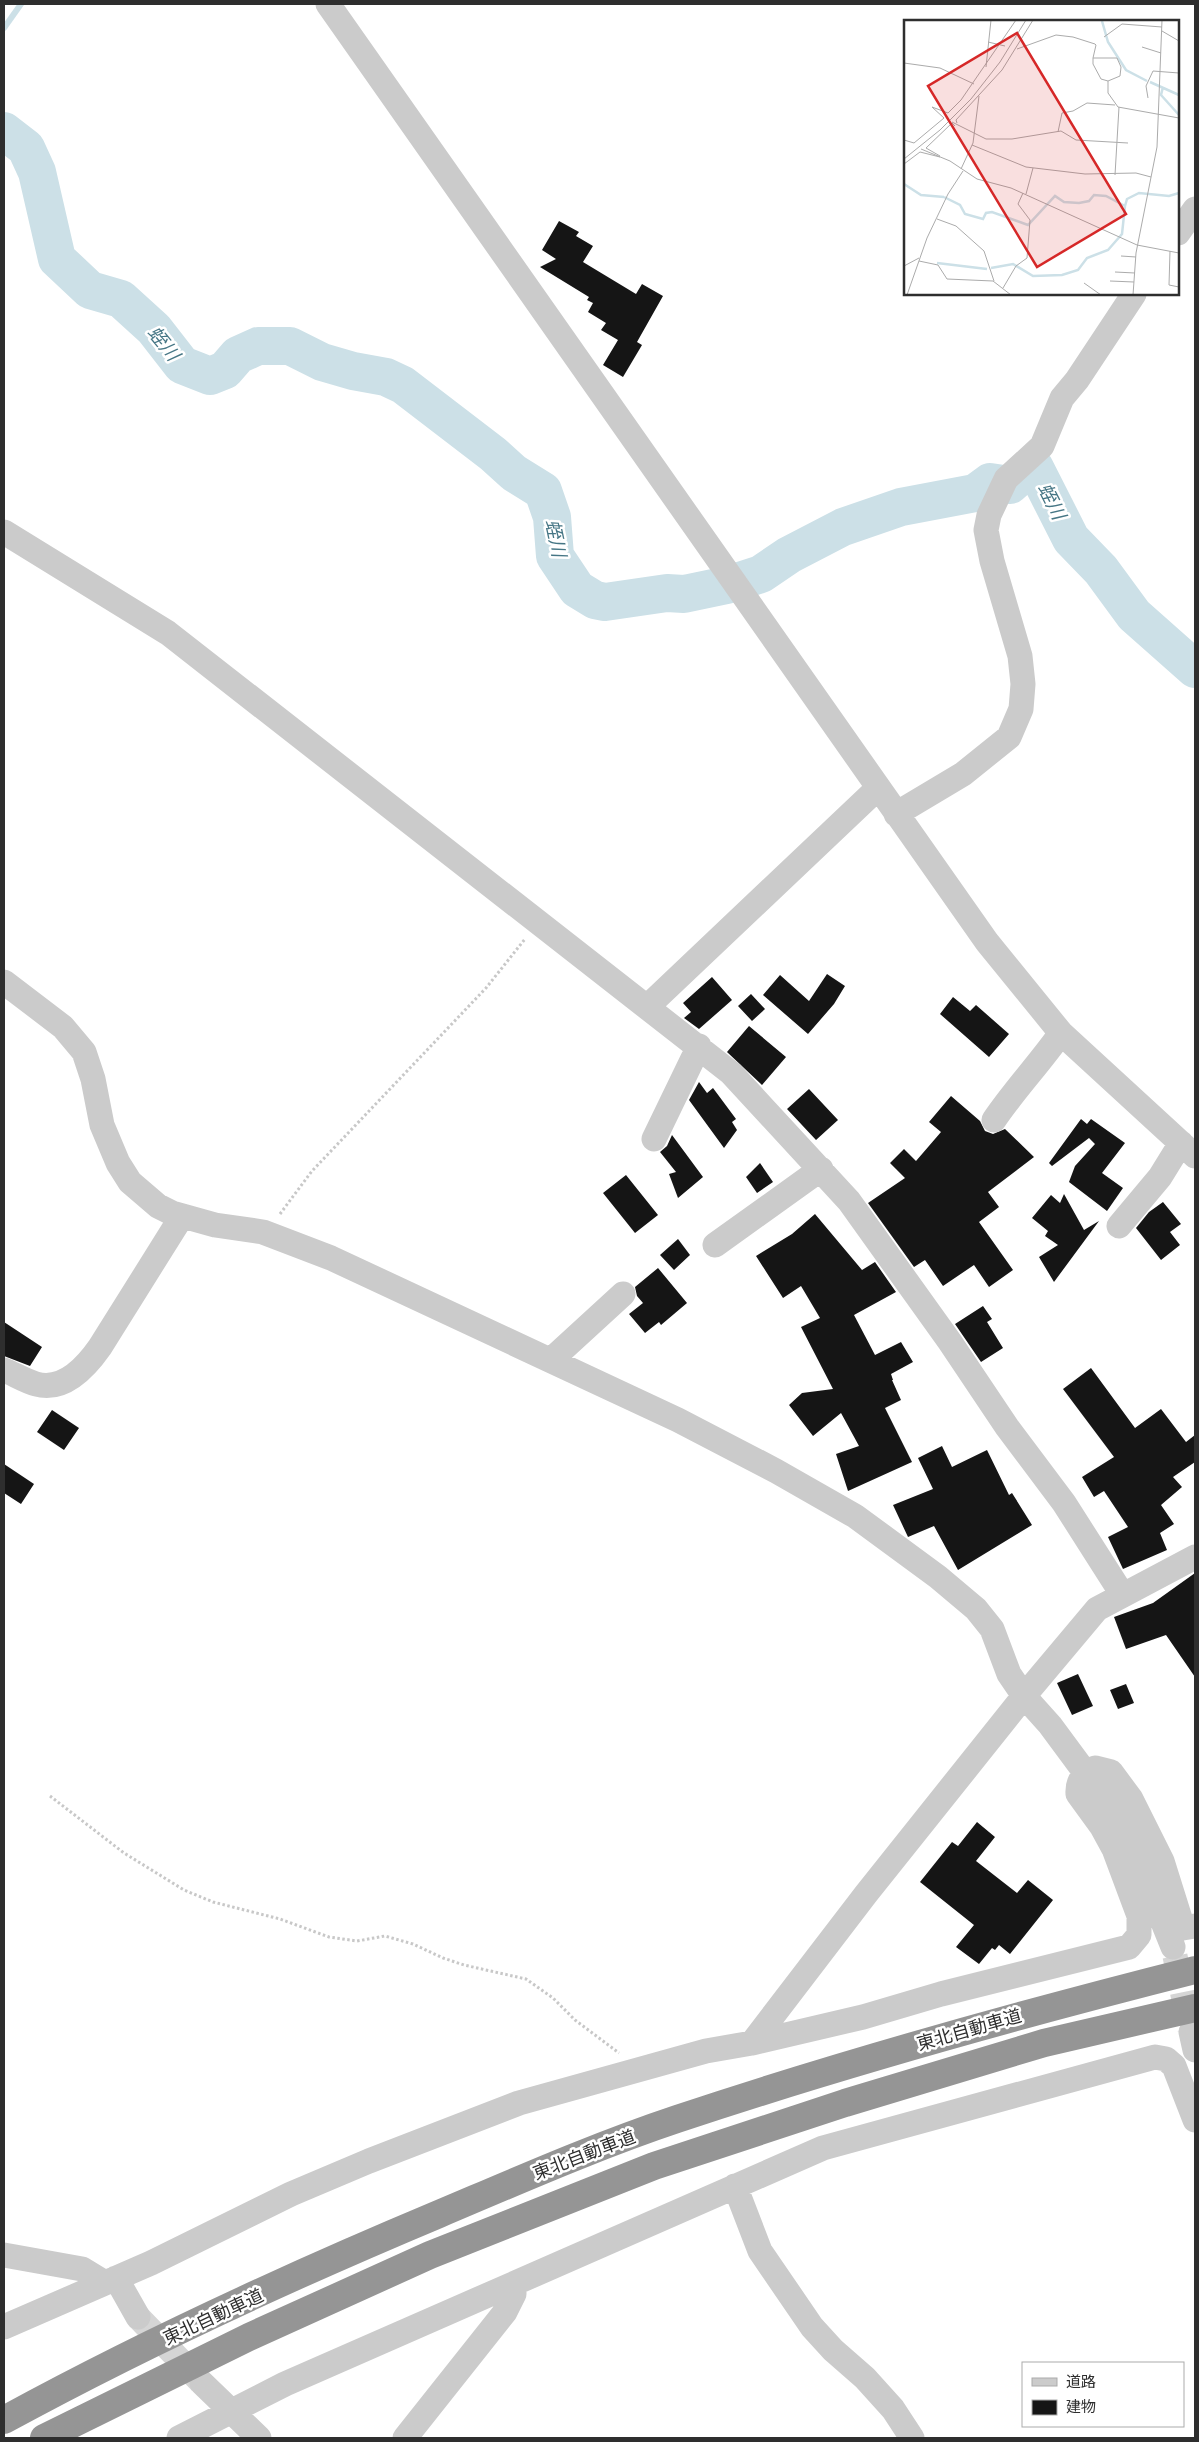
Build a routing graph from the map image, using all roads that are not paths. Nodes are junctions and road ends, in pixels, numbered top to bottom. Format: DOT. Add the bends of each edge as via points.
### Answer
graph roads {
  1 [pos="328,4"];
  2 [pos="1195,209"];
  3 [pos="1179,232"];
  4 [pos="1133,295"];
  5 [pos="4,532"];
  6 [pos="878,788"];
  7 [pos="896,814"];
  8 [pos="4,982"];
  9 [pos="647,1007"];
  10 [pos="1061,1033"];
  11 [pos="699,1046"];
  12 [pos="994,1120"];
  13 [pos="654,1139"];
  14 [pos="1188,1150"];
  15 [pos="821,1169"];
  16 [pos="182,1216"];
  17 [pos="1119,1226"];
  18 [pos="715,1245"];
  19 [pos="623,1294"];
  20 [pos="551,1360"];
  21 [pos="4,1370"];
  22 [pos="1195,1557"];
  23 [pos="1122,1594"];
  24 [pos="1024,1696"];
  25 [pos="1086,1773"];
  26 [pos="1195,1926"];
  27 [pos="1173,1947"];
  28 [pos="1195,1970"];
  29 [pos="1194,2030"];
  30 [pos="752,2043"];
  31 [pos="1195,2120"];
  32 [pos="735,2186"];
  33 [pos="4,2255"];
  34 [pos="111,2281"];
  35 [pos="514,2285"];
  36 [pos="138,2317"];
  37 [pos="4,2326"];
  38 [pos="202,2383"];
  39 [pos="230,2412"];
  40 [pos="4,2420"];
  41 [pos="44,2438"];
  42 [pos="179,2438"];
  43 [pos="259,2438"];
  44 [pos="405,2438"];
  45 [pos="912,2438"];
  1 -- 6 [label="street"];
  2 -- 3 [label="street"];
  4 -- 7 [label="street" via="1062,398 1042,446 1003,485 989,515 986,530 992,561 1020,656 1023,684 1021,709 1009,737 963,774"];
  5 -- 9 [label="street" via="168,633"];
  6 -- 7 [label="street"];
  6 -- 9 [label="street"];
  7 -- 10 [label="street" via="987,942"];
  8 -- 16 [label="street" via="62,1027 84,1052 94,1079 102,1125 118,1163 146,1198"];
  9 -- 11 [label="street"];
  10 -- 12 [label="street"];
  10 -- 14 [label="street"];
  11 -- 13 [label="street"];
  11 -- 15 [label="street" via="730,1073"];
  14 -- 17 [label="street" via="1160,1176"];
  15 -- 18 [label="street"];
  15 -- 23 [label="street" via="849,1201 950,1342 1007,1427 1064,1503"];
  16 -- 20 [label="street" via="266,1233 330,1258"];
  16 -- 21 [label="street" via="100,1347 75,1375 57,1384 37,1385"];
  19 -- 20 [label="street"];
  20 -- 24 [label="street" via="776,1471 855,1516 938,1577 976,1610 992,1628 1010,1674"];
  22 -- 23 [label="street"];
  23 -- 24 [label="street" via="1097,1609"];
  24 -- 25 [label="street"];
  24 -- 30 [label="street"];
  25 -- 26 [label="street" via="1095,1768 1111,1772 1131,1799 1162,1861 1182,1928"];
  25 -- 27 [label="street" via="1124,1835"];
  25 -- 30 [label="street" via="1077,1784 1078,1794 1102,1826 1114,1849 1139,1916 1139,1935 1129,1947"];
  28 -- 40 [label="highway, 東北自動車道" via="1028,2012 855,2062 675,2120 560,2162 344,2254 132,2353"];
  29 -- 41 [label="highway, 東北自動車道" via="1044,2043 845,2103 654,2166 430,2255 249,2336"];
  30 -- 34 [label="street" via="706,2050 519,2103 369,2160 291,2194"];
  31 -- 32 [label="street" via="1174,2066 1166,2059 1155,2057 823,2148"];
  32 -- 35 [label="street"];
  32 -- 45 [label="street" via="760,2251 812,2327 893,2409"];
  33 -- 34 [label="street" via="82,2268"];
  34 -- 36 [label="street"];
  34 -- 37 [label="street"];
  35 -- 39 [label="street" via="285,2384"];
  35 -- 44 [label="street" via="514,2294 505,2312"];
  38 -- 39 [label="street"];
  39 -- 42 [label="street"];
  39 -- 43 [label="street"];
}
